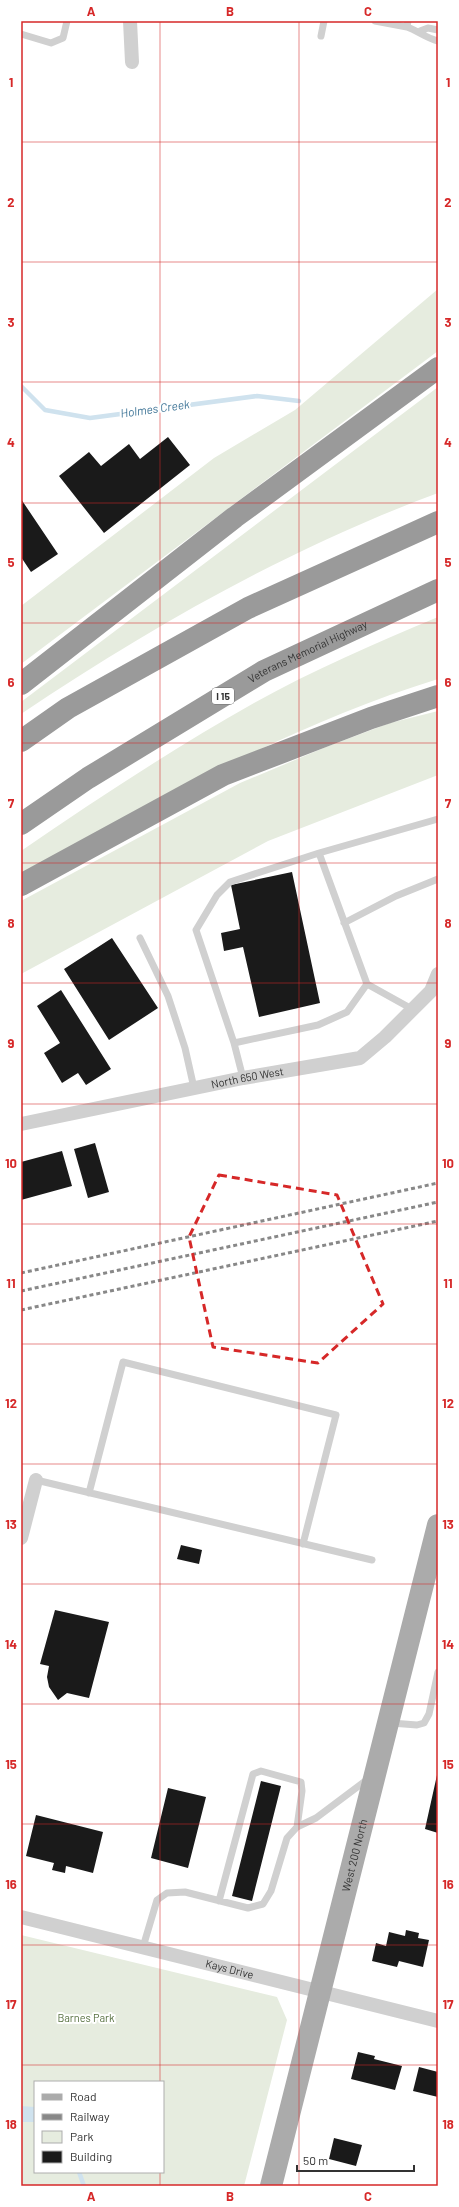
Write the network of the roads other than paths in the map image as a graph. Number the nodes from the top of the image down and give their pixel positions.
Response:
1 (67, 21) edge
2 (130, 21) edge
3 (324, 21) edge
4 (375, 21) edge
5 (407, 24) edge
6 (438, 30) edge
7 (420, 31) junction
8 (21, 34) edge
9 (321, 36) dead end
10 (438, 41) edge
11 (132, 62) dead end
12 (438, 368) edge
13 (438, 522) edge
14 (438, 590) edge
15 (21, 684) edge
16 (438, 696) edge
17 (21, 741) edge
18 (438, 819) edge
19 (21, 824) edge
20 (319, 853) junction
21 (438, 880) edge
22 (21, 885) edge
23 (344, 923) junction
24 (140, 938) dead end
25 (438, 974) edge
26 (366, 984) junction
27 (412, 1009) junction
28 (234, 1043) junction
29 (242, 1078) junction
30 (194, 1088) junction
31 (21, 1124) edge
32 (36, 1480) joint
33 (89, 1493) junction
34 (438, 1525) edge
35 (21, 1538) edge
36 (303, 1544) junction
37 (372, 1560) dead end
38 (438, 1672) edge
39 (387, 1722) junction
40 (373, 1775) junction
41 (297, 1827) junction
42 (219, 1901) junction
43 (21, 1917) edge
44 (143, 1947) junction
45 (320, 1992) junction
46 (438, 2021) edge
47 (271, 2186) edge

1 - 8 lane
2 - 11 street
3 - 9 lane
4 - 5 lane
5 - 7 lane
6 - 7 lane
7 - 10 lane
12 - 15 highway
13 - 17 highway
14 - 19 highway, Veterans Memorial Highway / I 15
16 - 22 highway
18 - 20 lane
20 - 23 lane
20 - 28 lane
21 - 23 lane
23 - 26 lane
24 - 30 lane
25 - 27 street, North 650 West
26 - 27 lane
26 - 28 lane
27 - 29 street, North 650 West
28 - 29 lane
29 - 30 street, North 650 West
30 - 31 street, North 650 West
32 - 33 lane
32 - 35 street
33 - 36 lane
33 - 36 lane
34 - 39 main road, West 200 North
36 - 37 lane
38 - 39 lane
39 - 40 main road, West 200 North
40 - 41 lane
40 - 45 main road, West 200 North
41 - 42 lane
41 - 42 lane
42 - 44 lane
43 - 44 street, Kays Drive
44 - 45 street, Kays Drive
45 - 46 street, Kays Drive
45 - 47 main road, West 200 North

